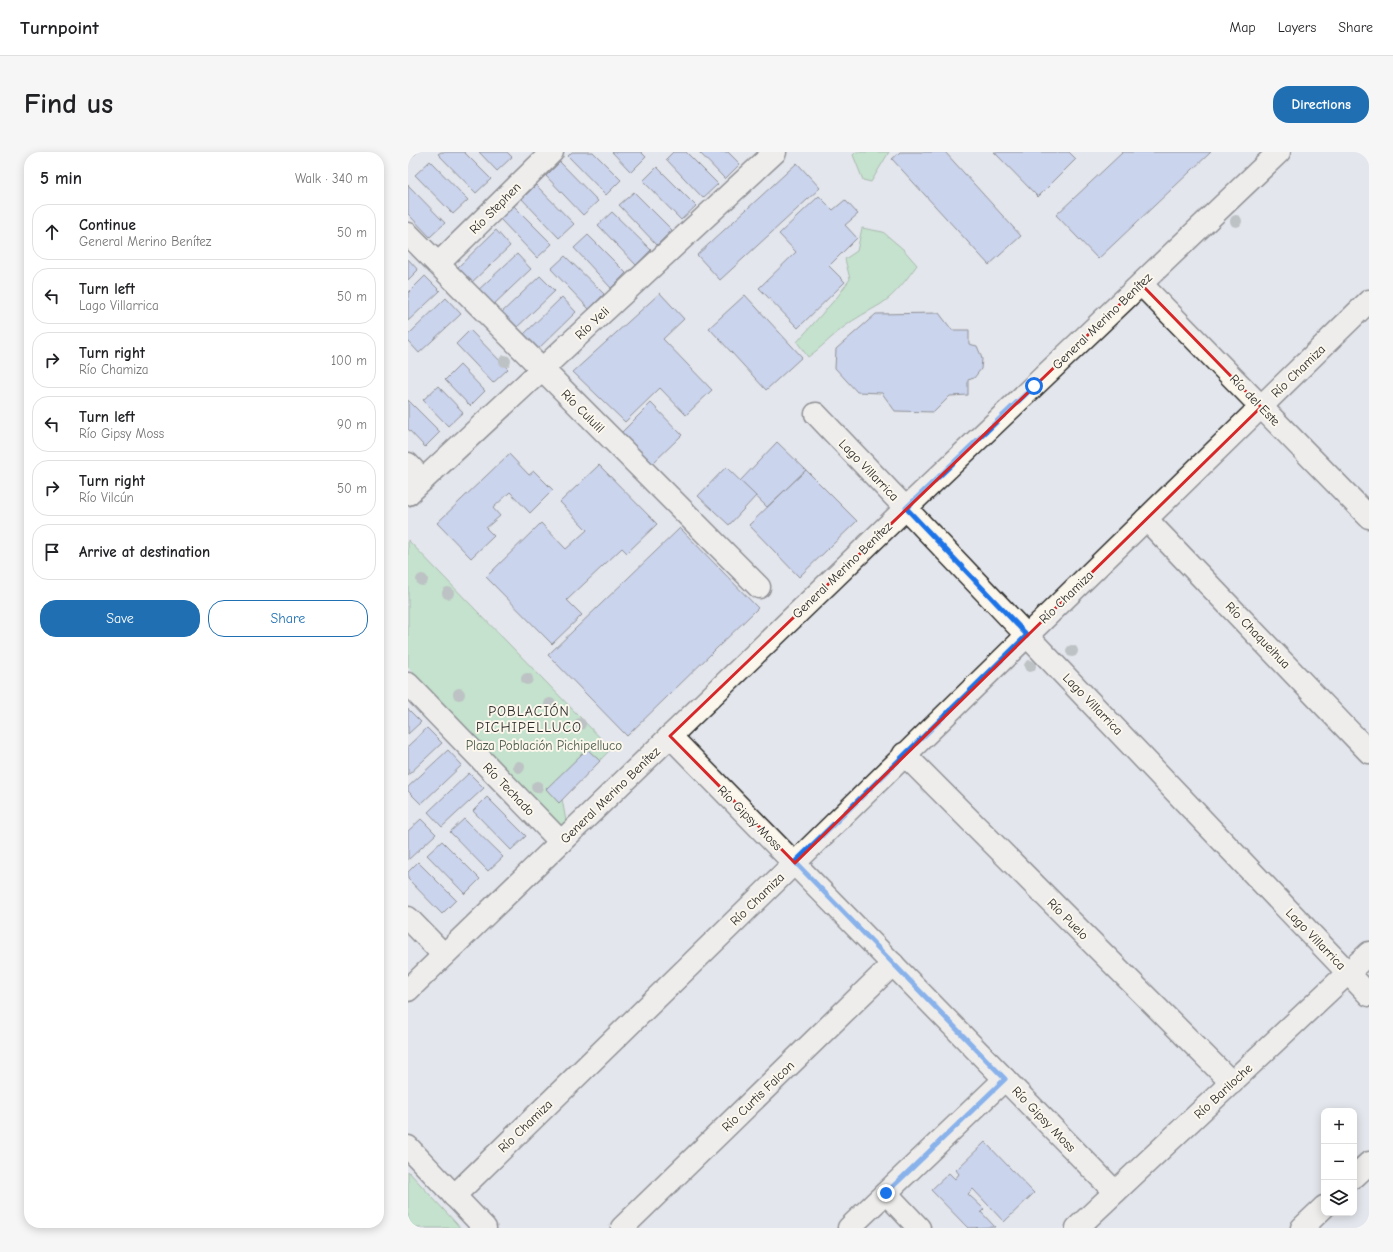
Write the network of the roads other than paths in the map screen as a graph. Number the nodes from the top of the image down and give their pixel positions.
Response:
1 (775, 152) edge
2 (1279, 152) edge
3 (544, 155) edge
4 (408, 234) edge
5 (438, 264) junction
6 (1141, 284) junction
7 (1369, 301) edge
8 (542, 369) junction
9 (1261, 407) junction
10 (816, 414) dead end
11 (408, 464) edge
12 (416, 487) edge
13 (906, 508) junction
14 (1369, 516) edge
15 (1146, 519) junction
16 (759, 588) dead end
17 (1027, 635) junction
18 (408, 684) edge
19 (670, 736) junction
20 (1369, 752) edge
21 (904, 754) junction
22 (561, 842) junction
23 (795, 862) junction
24 (408, 918) edge
25 (1369, 953) edge
26 (444, 955) junction
27 (893, 964) junction
28 (1348, 973) junction
29 (408, 990) edge
30 (1369, 995) edge
31 (1005, 1079) junction
32 (1232, 1083) junction
33 (408, 1147) edge
34 (1369, 1163) edge
35 (1357, 1174) edge
36 (1115, 1192) junction
37 (886, 1193) junction
38 (454, 1196) junction
39 (1321, 1210) edge
40 (485, 1228) edge
41 (622, 1228) edge
42 (850, 1228) edge
43 (919, 1228) edge
44 (1077, 1228) edge
45 (1302, 1228) edge

1 - 8 street, Río Yeli
2 - 6 street, General Merino Benítez
3 - 5 street, Río Stephen
4 - 5 street, Río Cululil
5 - 8 street, Río Cululil
6 - 9 street, Río del Este
6 - 13 street, General Merino Benítez
7 - 9 street, Río Chamiza
8 - 12 street, Río Yeli
8 - 16 street, Río Cululil
9 - 14 street, Río del Este
9 - 15 street, Río Chamiza
10 - 13 street, Lago Villarrica
11 - 12 street
13 - 17 street, Lago Villarrica
13 - 19 street, General Merino Benítez
15 - 17 street, Río Chamiza
15 - 20 street, Río Chaqueihua
17 - 21 street, Río Chamiza
17 - 28 street, Lago Villarrica
18 - 22 street, Río Techado
19 - 22 street, General Merino Benítez
19 - 23 street, Río Gipsy Moss
21 - 23 street, Río Chamiza
21 - 32 street, Río Puelo
22 - 26 street, General Merino Benítez
23 - 27 street, Río Gipsy Moss
23 - 38 street, Río Chamiza
24 - 26 street
25 - 28 street, Río Bariloche
26 - 29 street, General Merino Benítez
27 - 31 street, Río Gipsy Moss
27 - 41 street, Río Curtis Falcon
28 - 30 street, Lago Villarrica
28 - 32 street, Río Bariloche
31 - 36 street, Río Gipsy Moss
31 - 37 street
32 - 36 street, Río Bariloche
33 - 38 street
34 - 35 street
36 - 44 street, Río Bariloche
37 - 42 street
37 - 43 street
38 - 40 street
39 - 45 street

